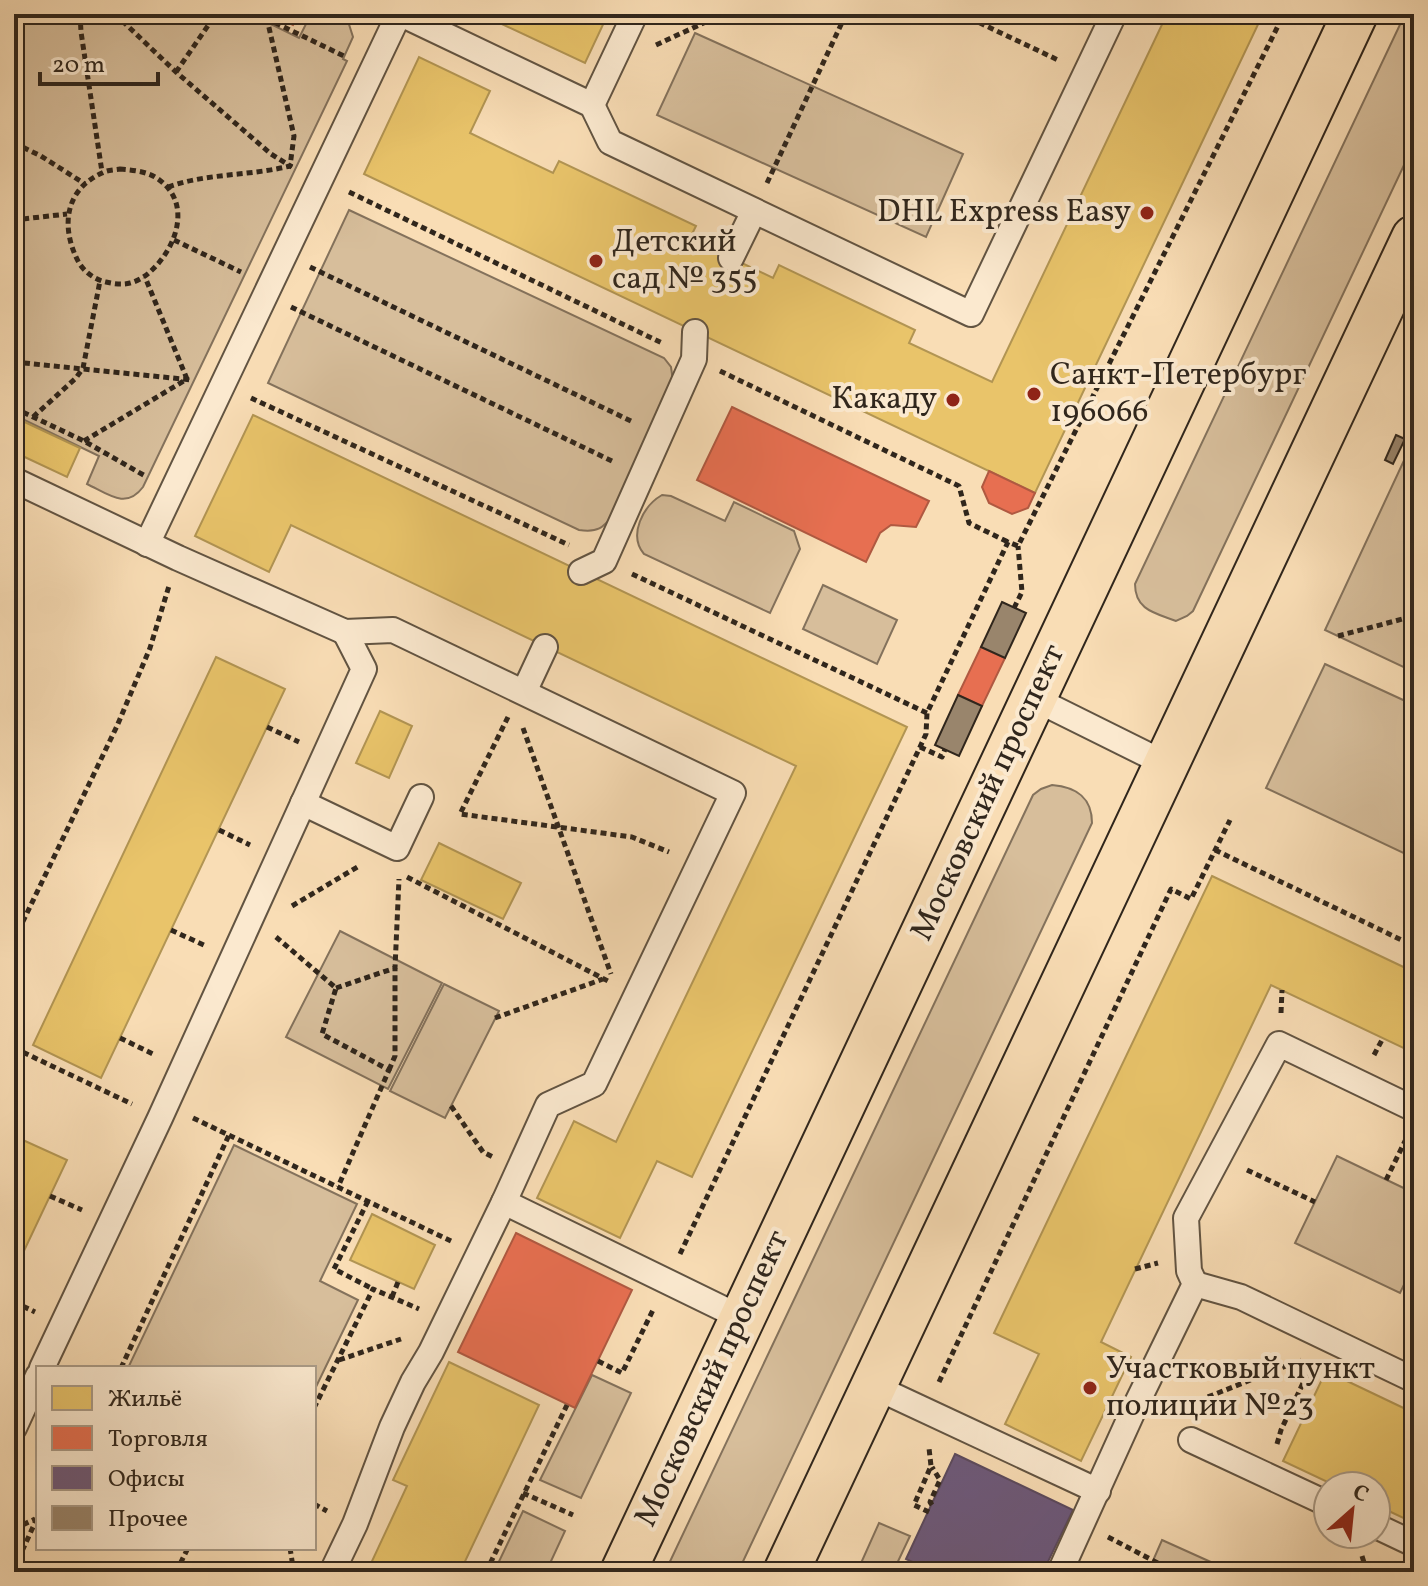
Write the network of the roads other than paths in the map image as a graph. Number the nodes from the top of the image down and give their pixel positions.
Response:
1 (400, 14) edge
2 (635, 14) edge
3 (1114, 14) edge
4 (1355, 14) edge
5 (452, 24) edge
6 (592, 105) junction
7 (754, 211) junction
8 (1414, 238) edge
9 (731, 258) dead end
10 (695, 332) dead end
11 (14, 480) edge
12 (147, 544) junction
13 (581, 572) dead end
14 (345, 632) junction
15 (545, 647) dead end
16 (520, 696) junction
17 (1033, 698) junction
18 (1166, 764) junction
19 (421, 797) dead end
20 (303, 803) junction
21 (1414, 1109) edge
22 (504, 1202) junction
23 (1195, 1284) junction
24 (742, 1318) junction
25 (43, 1366) edge
26 (36, 1380) edge
27 (1414, 1380) edge
28 (873, 1386) junction
29 (14, 1428) edge
30 (1191, 1440) dead end
31 (1098, 1491) junction
32 (1312, 1496) edge
33 (1392, 1534) edge
34 (1414, 1544) edge
35 (332, 1572) edge
36 (623, 1572) edge
37 (786, 1572) edge
38 (1060, 1572) edge

1 - 5 lane
1 - 12 lane
2 - 6 lane
3 - 7 lane
4 - 17 main road, Московский проспект
5 - 6 lane
6 - 7 lane
7 - 9 lane
8 - 18 main road
10 - 13 lane
11 - 12 lane
12 - 14 lane
14 - 16 lane
14 - 20 lane
15 - 16 lane
16 - 22 lane
17 - 18 lane
17 - 24 main road, Московский проспект
18 - 28 main road
19 - 20 lane
20 - 25 lane
21 - 23 lane
22 - 24 lane
22 - 35 lane
23 - 27 lane
23 - 31 lane
24 - 36 main road, Московский проспект
26 - 29 lane
28 - 31 lane
28 - 37 main road
30 - 32 lane
31 - 38 lane
33 - 34 lane

